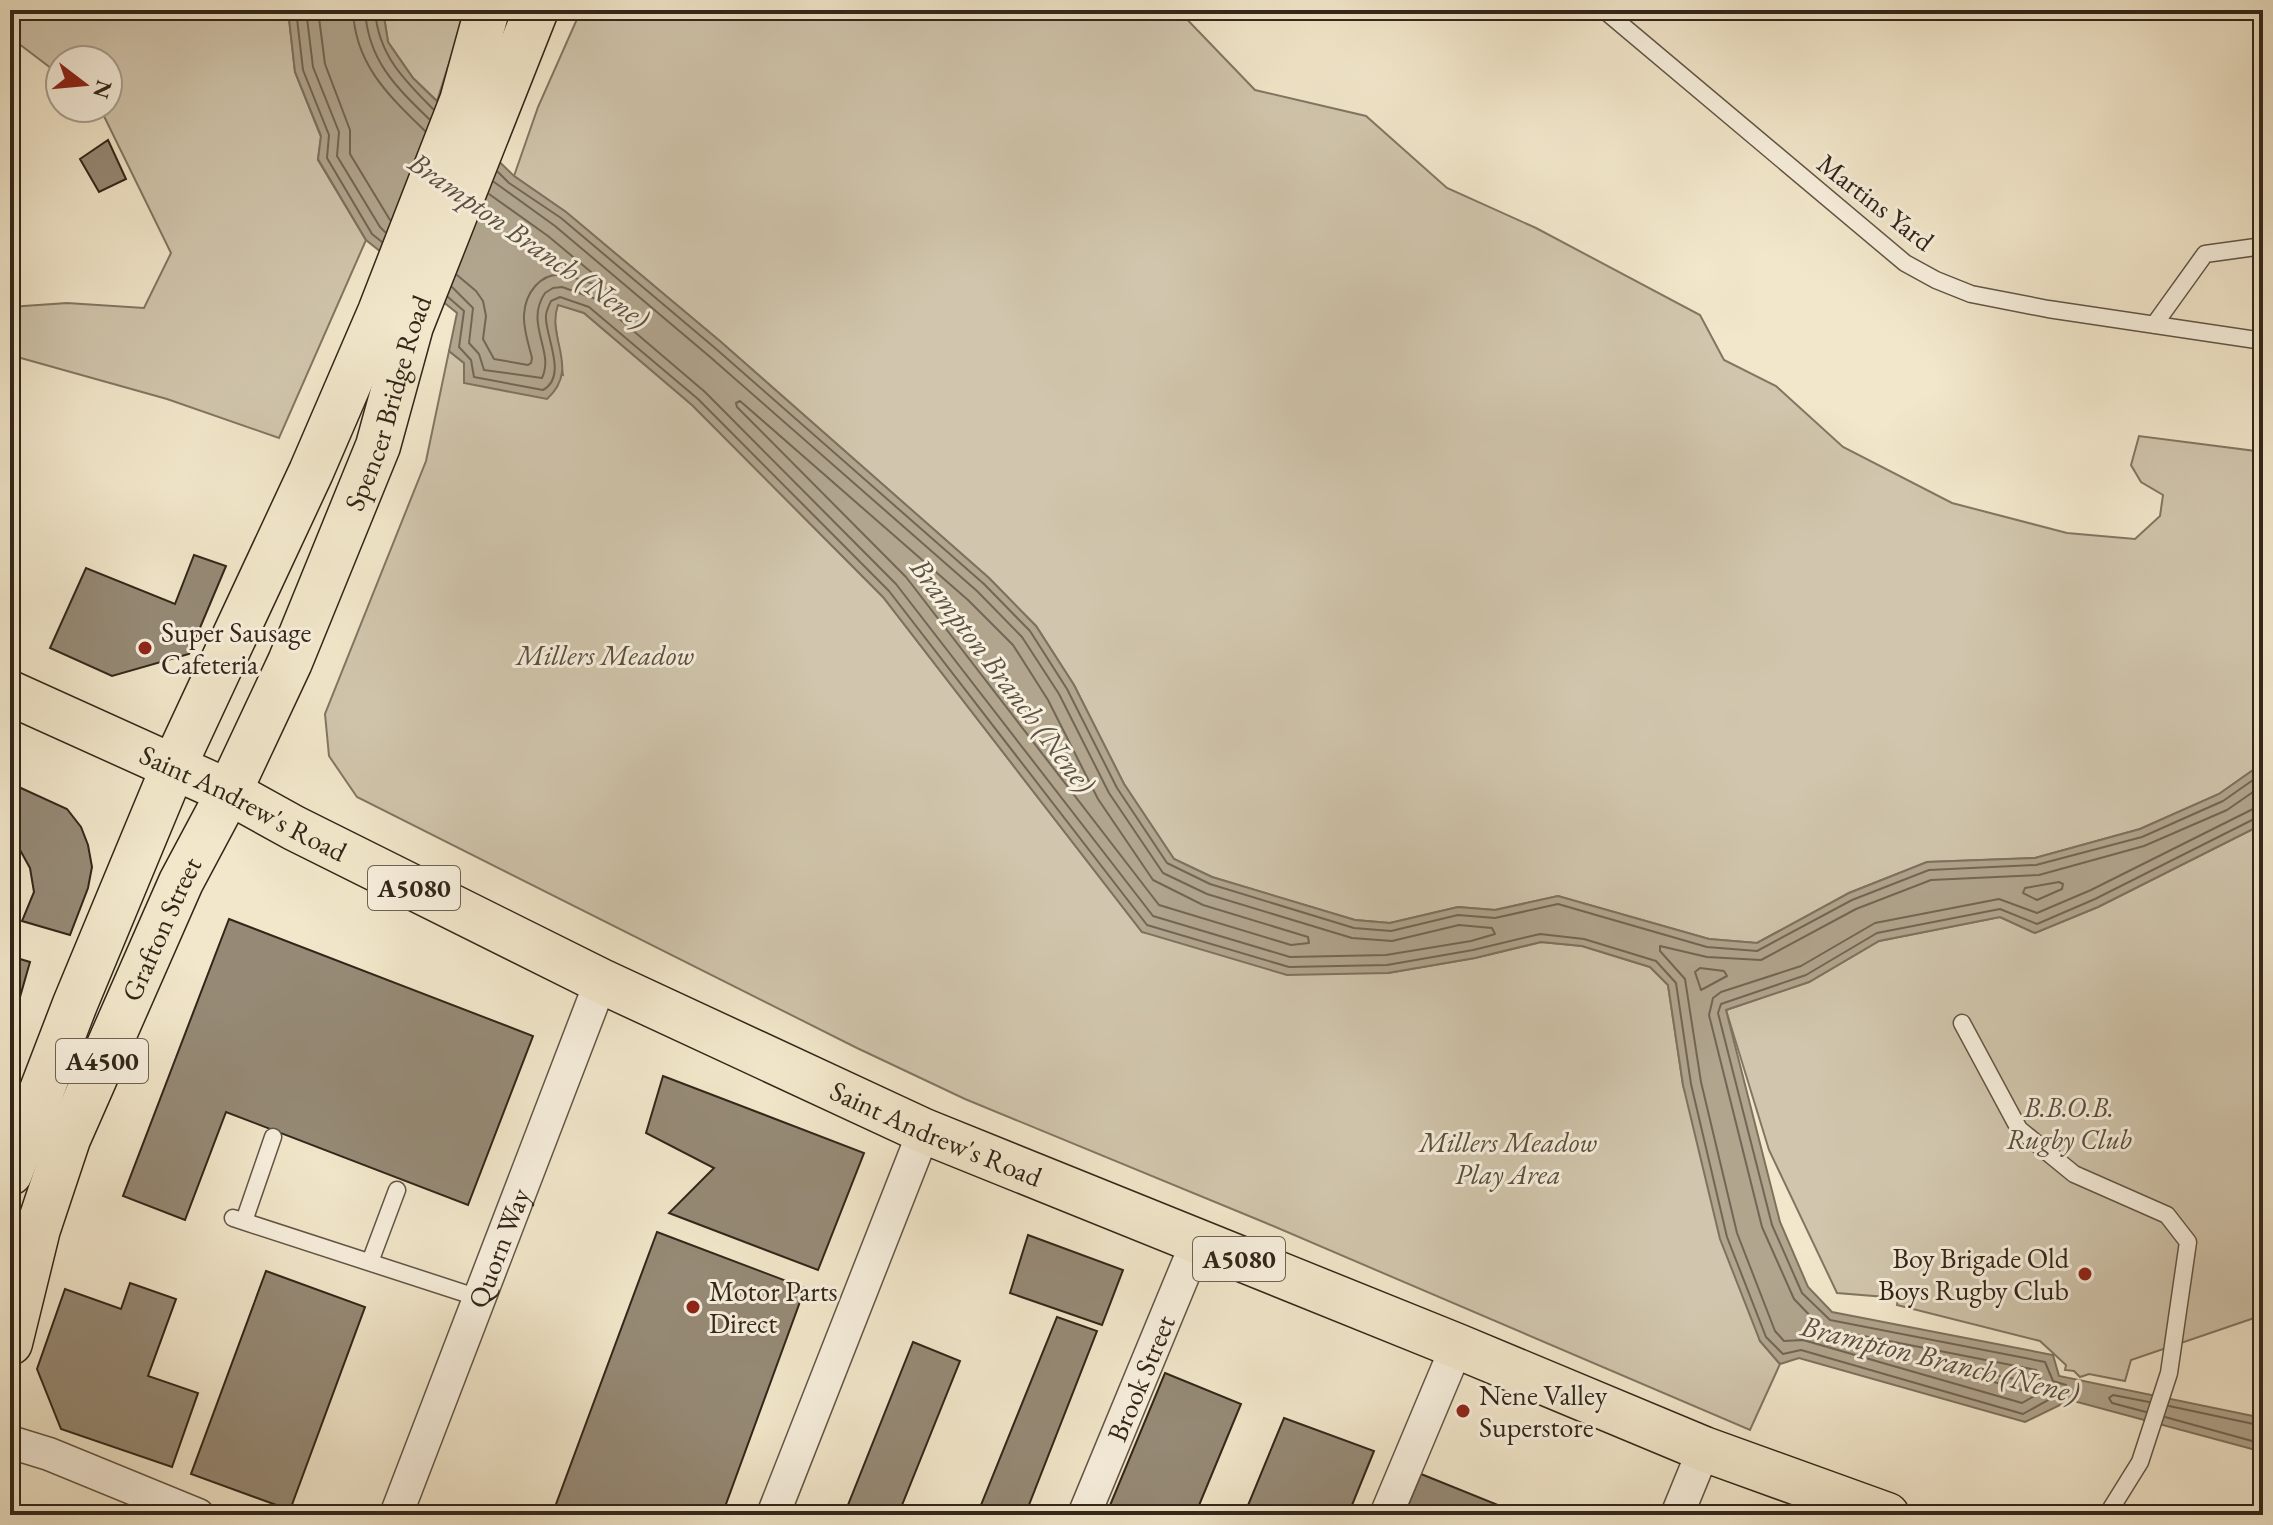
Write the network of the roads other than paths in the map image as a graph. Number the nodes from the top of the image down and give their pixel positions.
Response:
1 (487, 10) edge
2 (536, 10) edge
3 (1604, 10) edge
4 (479, 104) junction
5 (2263, 246) edge
6 (396, 319) junction
7 (2154, 325) junction
8 (2263, 341) edge
9 (10, 693) edge
10 (173, 768) junction
11 (229, 792) junction
12 (601, 981) junction
13 (1962, 1023) dead end
14 (924, 1131) junction
15 (273, 1137) dead end
16 (10, 1173) edge
17 (397, 1190) dead end
18 (1197, 1242) junction
19 (370, 1262) junction
20 (479, 1298) junction
21 (10, 1343) edge
22 (1457, 1346) junction
23 (10, 1442) edge
24 (1704, 1449) junction
25 (198, 1515) edge
26 (396, 1515) edge
27 (773, 1515) edge
28 (1084, 1515) edge
29 (1386, 1515) edge
30 (1677, 1515) edge
31 (1887, 1515) edge
32 (2107, 1515) edge

1 - 4 main road, Spencer Bridge Road / A4500
2 - 4 main road, Spencer Bridge Road / A4500
3 - 7 lane, Martins Yard
4 - 6 main road, Spencer Bridge Road / A4500
5 - 7 lane
6 - 10 main road, Spencer Bridge Road / A4500
6 - 11 main road, Spencer Bridge Road / A4500
7 - 8 lane, Martins Yard
9 - 10 main road, Saint Andrew's Road / A5080
10 - 11 main road, Saint Andrew's Road / A5080
10 - 16 main road, Grafton Street / A4500
11 - 12 main road, Saint Andrew's Road / A5080
11 - 21 main road, Grafton Street / A4500
12 - 14 main road, Saint Andrew's Road / A5080
12 - 20 street, Quorn Way
13 - 32 lane
14 - 18 main road, Saint Andrew's Road / A5080
14 - 27 street
15 - 19 lane
17 - 19 lane
18 - 22 main road, Saint Andrew's Road / A5080
18 - 28 street, Brook Street
19 - 20 lane
20 - 26 street, Quorn Way
22 - 24 main road, Saint Andrew's Road / A5080
22 - 29 street
23 - 25 street
24 - 30 street
24 - 31 main road, Saint Andrew's Road / A5080

